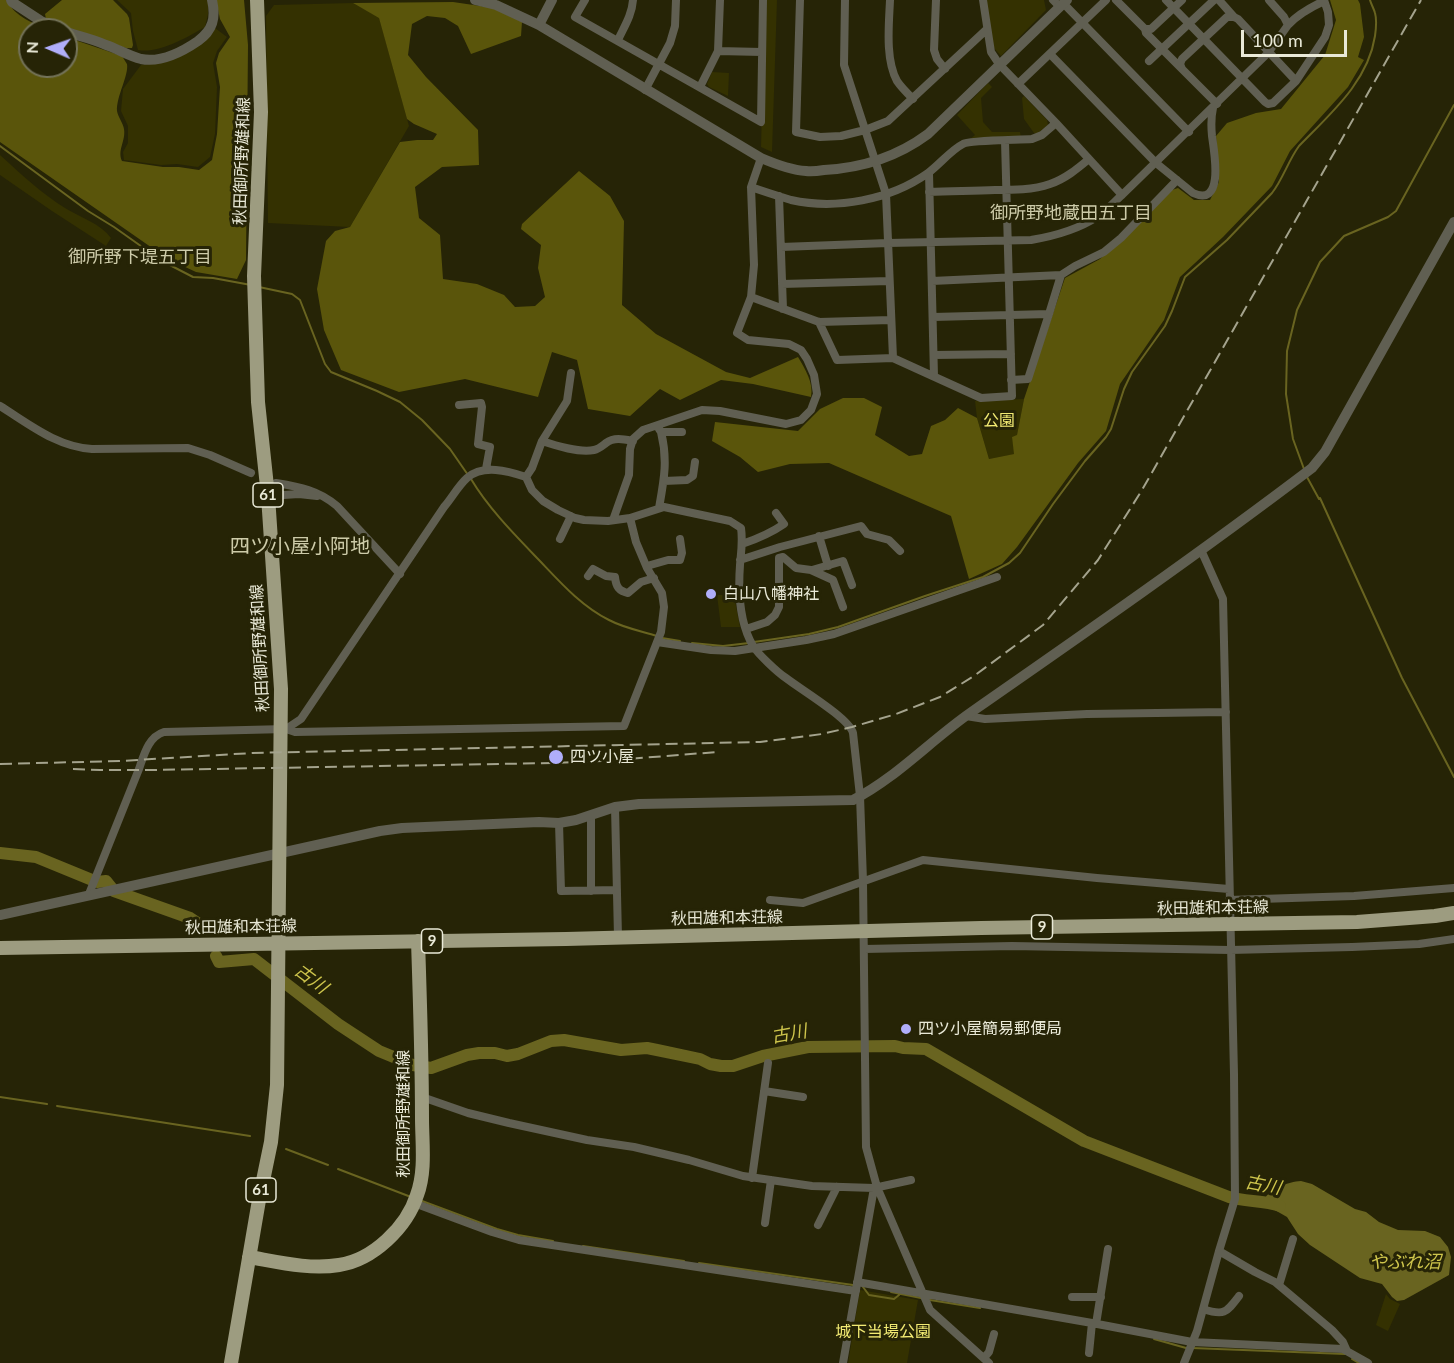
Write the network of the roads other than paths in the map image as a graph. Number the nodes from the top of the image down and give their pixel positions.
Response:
1 (11, 0) edge
2 (212, 0) edge
3 (257, 0) edge
4 (475, 0) edge
5 (552, 0) edge
6 (585, 0) edge
7 (633, 0) edge
8 (676, 0) edge
9 (720, 0) edge
10 (763, 0) edge
11 (800, 0) edge
12 (845, 0) edge
13 (890, 0) edge
14 (936, 0) edge
15 (983, 0) edge
16 (1106, 0) edge
17 (1116, 0) edge
18 (1166, 0) edge
19 (1182, 0) edge
20 (1214, 0) edge
21 (1219, 0) edge
22 (1269, 0) edge
23 (1324, 0) edge
24 (1061, 3) edge
25 (1174, 8) junction
26 (1234, 16) junction
27 (36, 18) edge
28 (1082, 24) junction
29 (1189, 24) junction
30 (539, 25) junction
31 (1288, 25) junction
32 (1145, 29) junction
33 (987, 30) junction
34 (78, 36) edge
35 (1204, 39) junction
36 (618, 40) junction
37 (1162, 49) junction
38 (718, 51) junction
39 (762, 52) junction
40 (1268, 53) junction
41 (1050, 54) junction
42 (1149, 62) dead end
43 (658, 63) junction
44 (999, 64) junction
45 (945, 69) junction
46 (1182, 69) junction
47 (1243, 79) junction
48 (1296, 81) junction
49 (1018, 84) junction
50 (700, 87) junction
51 (645, 90) junction
52 (913, 99) junction
53 (1215, 106) junction
54 (1056, 123) junction
55 (865, 130) junction
56 (1189, 132) junction
57 (1005, 141) junction
58 (761, 158) junction
59 (1089, 159) junction
60 (876, 162) junction
61 (1156, 163) junction
62 (929, 173) junction
63 (1177, 180) junction
64 (751, 188) junction
65 (1006, 190) junction
66 (929, 192) junction
67 (886, 194) junction
68 (1122, 195) junction
69 (779, 196) junction
70 (1454, 222) edge
71 (1007, 241) junction
72 (931, 242) junction
73 (888, 243) junction
74 (781, 247) junction
75 (1061, 276) junction
76 (1008, 277) junction
77 (889, 281) junction
78 (932, 281) junction
79 (782, 284) junction
80 (752, 297) junction
81 (783, 309) junction
82 (1049, 314) junction
83 (1010, 316) junction
84 (933, 317) junction
85 (891, 320) junction
86 (819, 322) junction
87 (1011, 354) junction
88 (934, 356) junction
89 (893, 358) junction
90 (572, 373) dead end
91 (934, 376) junction
92 (1011, 380) junction
93 (0, 405) edge
94 (459, 405) dead end
95 (659, 429) junction
96 (682, 432) dead end
97 (542, 441) junction
98 (633, 441) junction
99 (695, 462) dead end
100 (486, 469) junction
101 (251, 472) dead end
102 (526, 477) junction
103 (664, 481) junction
104 (276, 483) dead end
105 (268, 496) junction
106 (326, 497) junction
107 (659, 508) junction
108 (776, 513) dead end
109 (571, 516) junction
110 (630, 518) junction
111 (613, 520) junction
112 (819, 536) junction
113 (560, 539) dead end
114 (680, 539) dead end
115 (742, 544) junction
116 (774, 549) junction
117 (1201, 550) junction
118 (900, 551) dead end
119 (779, 558) junction
120 (740, 560) junction
121 (646, 566) junction
122 (828, 566) junction
123 (811, 570) junction
124 (400, 574) junction
125 (588, 576) dead end
126 (997, 577) dead end
127 (654, 578) junction
128 (852, 585) dead end
129 (843, 607) dead end
130 (659, 638) junction
131 (751, 640) junction
132 (1226, 712) junction
133 (966, 716) junction
134 (286, 729) junction
135 (860, 796) junction
136 (615, 807) junction
137 (591, 815) junction
138 (559, 823) junction
139 (863, 881) junction
140 (92, 886) junction
141 (1454, 888) edge
142 (1229, 889) junction
143 (617, 890) junction
144 (591, 891) junction
145 (770, 900) dead end
146 (1229, 900) junction
147 (1454, 913) edge
148 (0, 915) edge
149 (863, 931) junction
150 (618, 937) junction
151 (1454, 939) edge
152 (418, 941) junction
153 (0, 948) edge
154 (864, 949) junction
155 (1230, 950) junction
156 (768, 1063) dead end
157 (764, 1091) junction
158 (422, 1097) junction
159 (803, 1097) dead end
160 (752, 1178) junction
161 (771, 1180) junction
162 (911, 1180) dead end
163 (837, 1187) junction
164 (876, 1188) junction
165 (415, 1201) junction
166 (765, 1223) dead end
167 (818, 1225) dead end
168 (1293, 1239) dead end
169 (1108, 1249) dead end
170 (1219, 1251) junction
171 (249, 1257) junction
172 (1279, 1285) junction
173 (856, 1286) junction
174 (1239, 1296) dead end
175 (925, 1297) junction
176 (1072, 1297) dead end
177 (1101, 1297) junction
178 (1203, 1309) junction
179 (1093, 1326) junction
180 (994, 1334) dead end
181 (1191, 1346) junction
182 (1347, 1351) junction
183 (1089, 1353) dead end
184 (986, 1360) edge
185 (231, 1363) edge
186 (843, 1363) edge
187 (1184, 1363) edge
188 (1368, 1363) edge

1 - 27 street
2 - 34 street
3 - 105 main road, 秋田御所野雄和線 / 61
4 - 30 street
5 - 30 street
6 - 36 street
7 - 36 street
8 - 43 street
9 - 38 street
10 - 39 street
11 - 55 street
12 - 55 street
13 - 52 street
14 - 45 street
15 - 33 street
16 - 28 street
17 - 32 street
18 - 25 street
19 - 25 street
20 - 29 street
21 - 26 street
22 - 31 street
23 - 31 street
23 - 48 street
24 - 28 street
24 - 44 street
25 - 29 street
25 - 32 street
26 - 35 street
26 - 40 street
28 - 41 street
28 - 56 street
29 - 35 street
29 - 37 street
30 - 51 street
31 - 40 street
32 - 37 street
33 - 44 street
33 - 45 street
35 - 46 street
35 - 47 street
36 - 43 street
37 - 42 street
37 - 46 street
38 - 39 street
38 - 50 street
39 - 50 street
40 - 47 street
40 - 48 street
41 - 49 street
41 - 61 street
43 - 50 street
43 - 51 street
44 - 49 street
44 - 60 street
45 - 52 street
46 - 53 street
47 - 48 street
47 - 53 street
49 - 54 street
51 - 58 street
52 - 55 street
53 - 56 street
53 - 63 street
54 - 57 street
54 - 59 street
55 - 60 street
56 - 61 street
57 - 62 street
57 - 65 street
58 - 60 street
58 - 64 street
59 - 65 street
59 - 68 street
60 - 67 street
61 - 63 street
61 - 68 street
62 - 66 street
62 - 67 street
63 - 75 street
64 - 69 street
64 - 80 street
65 - 66 street
65 - 71 street
66 - 72 street
67 - 69 street
67 - 73 street
68 - 71 street
69 - 74 street
70 - 117 street
71 - 72 street
71 - 76 street
72 - 73 street
72 - 78 street
73 - 74 street
73 - 77 street
74 - 79 street
75 - 76 street
75 - 82 street
76 - 78 street
76 - 83 street
77 - 79 street
77 - 85 street
78 - 84 street
79 - 81 street
80 - 81 street
80 - 95 street
81 - 86 street
82 - 83 street
82 - 92 street
83 - 84 street
83 - 87 street
84 - 88 street
85 - 86 street
85 - 89 street
86 - 89 street
87 - 88 street
87 - 92 street
88 - 91 street
89 - 91 street
90 - 97 street
91 - 92 street
93 - 101 street
94 - 100 street
95 - 96 street
95 - 98 street
95 - 103 street
97 - 98 street
97 - 102 street
98 - 111 street
99 - 103 street
100 - 102 street
100 - 124 street
102 - 109 street
103 - 107 street
104 - 106 street
105 - 106 street
105 - 171 main road, 秋田御所野雄和線 / 61
106 - 124 street
107 - 110 street
107 - 115 street
108 - 115 street
109 - 111 street
109 - 113 street
110 - 111 street
110 - 121 street
112 - 116 street
112 - 118 street
112 - 122 street
114 - 121 street
115 - 120 street
116 - 119 street
116 - 120 street
117 - 132 street
117 - 133 street
119 - 123 street
119 - 131 street
120 - 131 street
121 - 127 street
122 - 123 street
122 - 128 street
123 - 129 street
124 - 134 street
125 - 127 street
126 - 131 street
127 - 130 street
130 - 131 street
130 - 134 street
131 - 135 street
132 - 133 street
132 - 142 street
133 - 135 street
134 - 140 street
135 - 136 street
135 - 139 street
136 - 137 street
136 - 143 street
137 - 138 street
137 - 144 street
138 - 140 street
138 - 144 street
139 - 142 street
139 - 145 street
139 - 149 street
140 - 148 street
141 - 146 street
142 - 146 street
143 - 144 street
143 - 150 street
146 - 155 street
147 - 149 main road, 秋田雄和本荘線 / 9
149 - 150 main road, 秋田雄和本荘線 / 9
149 - 154 street
150 - 152 main road, 秋田雄和本荘線 / 9
151 - 155 street
152 - 153 main road, 秋田雄和本荘線 / 9
152 - 158 main road, 秋田御所野雄和線
154 - 155 street
154 - 164 street
155 - 170 street
156 - 157 street
157 - 159 street
157 - 160 street
158 - 160 street
158 - 165 main road, 秋田御所野雄和線
160 - 161 street
161 - 163 street
161 - 166 street
162 - 164 street
163 - 164 street
163 - 167 street
164 - 173 street
164 - 175 street
165 - 171 main road, 秋田御所野雄和線
165 - 173 street
168 - 172 street
169 - 177 street
170 - 172 street
170 - 178 street
171 - 185 main road, 秋田御所野雄和線 / 61
172 - 182 street
173 - 175 street
173 - 186 street
174 - 178 street
175 - 179 street
175 - 184 street
176 - 177 street
177 - 179 street
178 - 181 street
179 - 181 street
179 - 183 street
180 - 184 street
181 - 182 street
181 - 187 street
182 - 188 street

